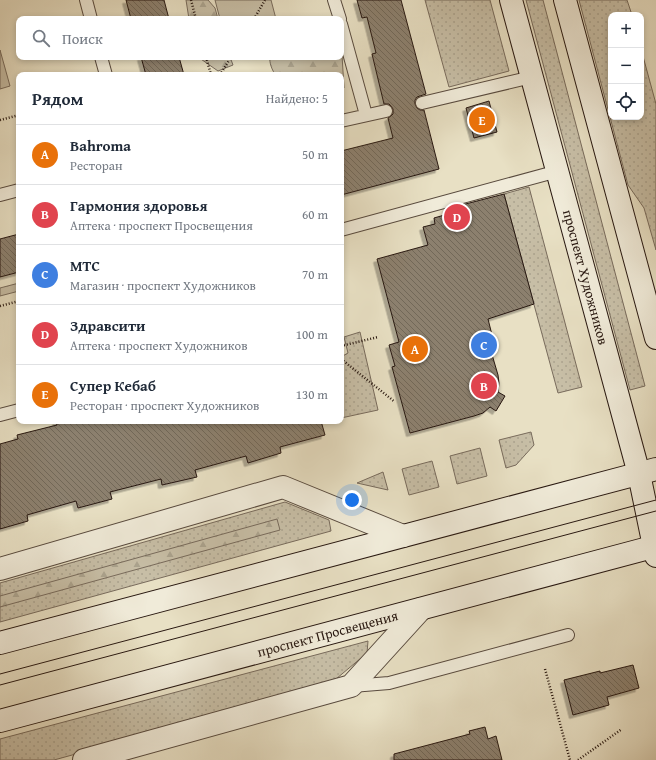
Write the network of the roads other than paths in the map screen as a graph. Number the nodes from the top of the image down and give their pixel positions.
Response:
1 (86, 0) edge
2 (334, 0) edge
3 (511, 0) edge
4 (565, 0) edge
5 (90, 16) edge
6 (339, 16) edge
7 (344, 35) edge
8 (102, 60) edge
9 (105, 72) edge
10 (532, 77) junction
11 (422, 103) dead end
12 (386, 111) dead end
13 (366, 115) junction
14 (344, 120) edge
15 (558, 171) junction
16 (16, 191) edge
17 (0, 195) edge
18 (344, 229) edge
19 (656, 338) edge
20 (16, 411) edge
21 (0, 416) edge
22 (648, 471) edge
23 (403, 536) junction
24 (655, 550) edge
25 (0, 569) edge
26 (421, 609) junction
27 (568, 635) dead end
28 (0, 643) edge
29 (351, 686) junction
30 (0, 722) edge
31 (84, 760) edge

1 - 5 lane
2 - 6 lane
3 - 10 street, проспект Художников
4 - 19 street
7 - 13 lane
8 - 9 lane
10 - 11 lane
10 - 15 street, проспект Художников
12 - 13 lane
13 - 14 lane
15 - 18 lane
15 - 22 street, проспект Художников
16 - 17 lane
20 - 21 lane
22 - 23 street
22 - 24 street, проспект Художников
23 - 25 street
23 - 28 street
24 - 26 street, проспект Просвещения
26 - 29 street
26 - 30 street, проспект Просвещения
27 - 29 lane
29 - 31 street

